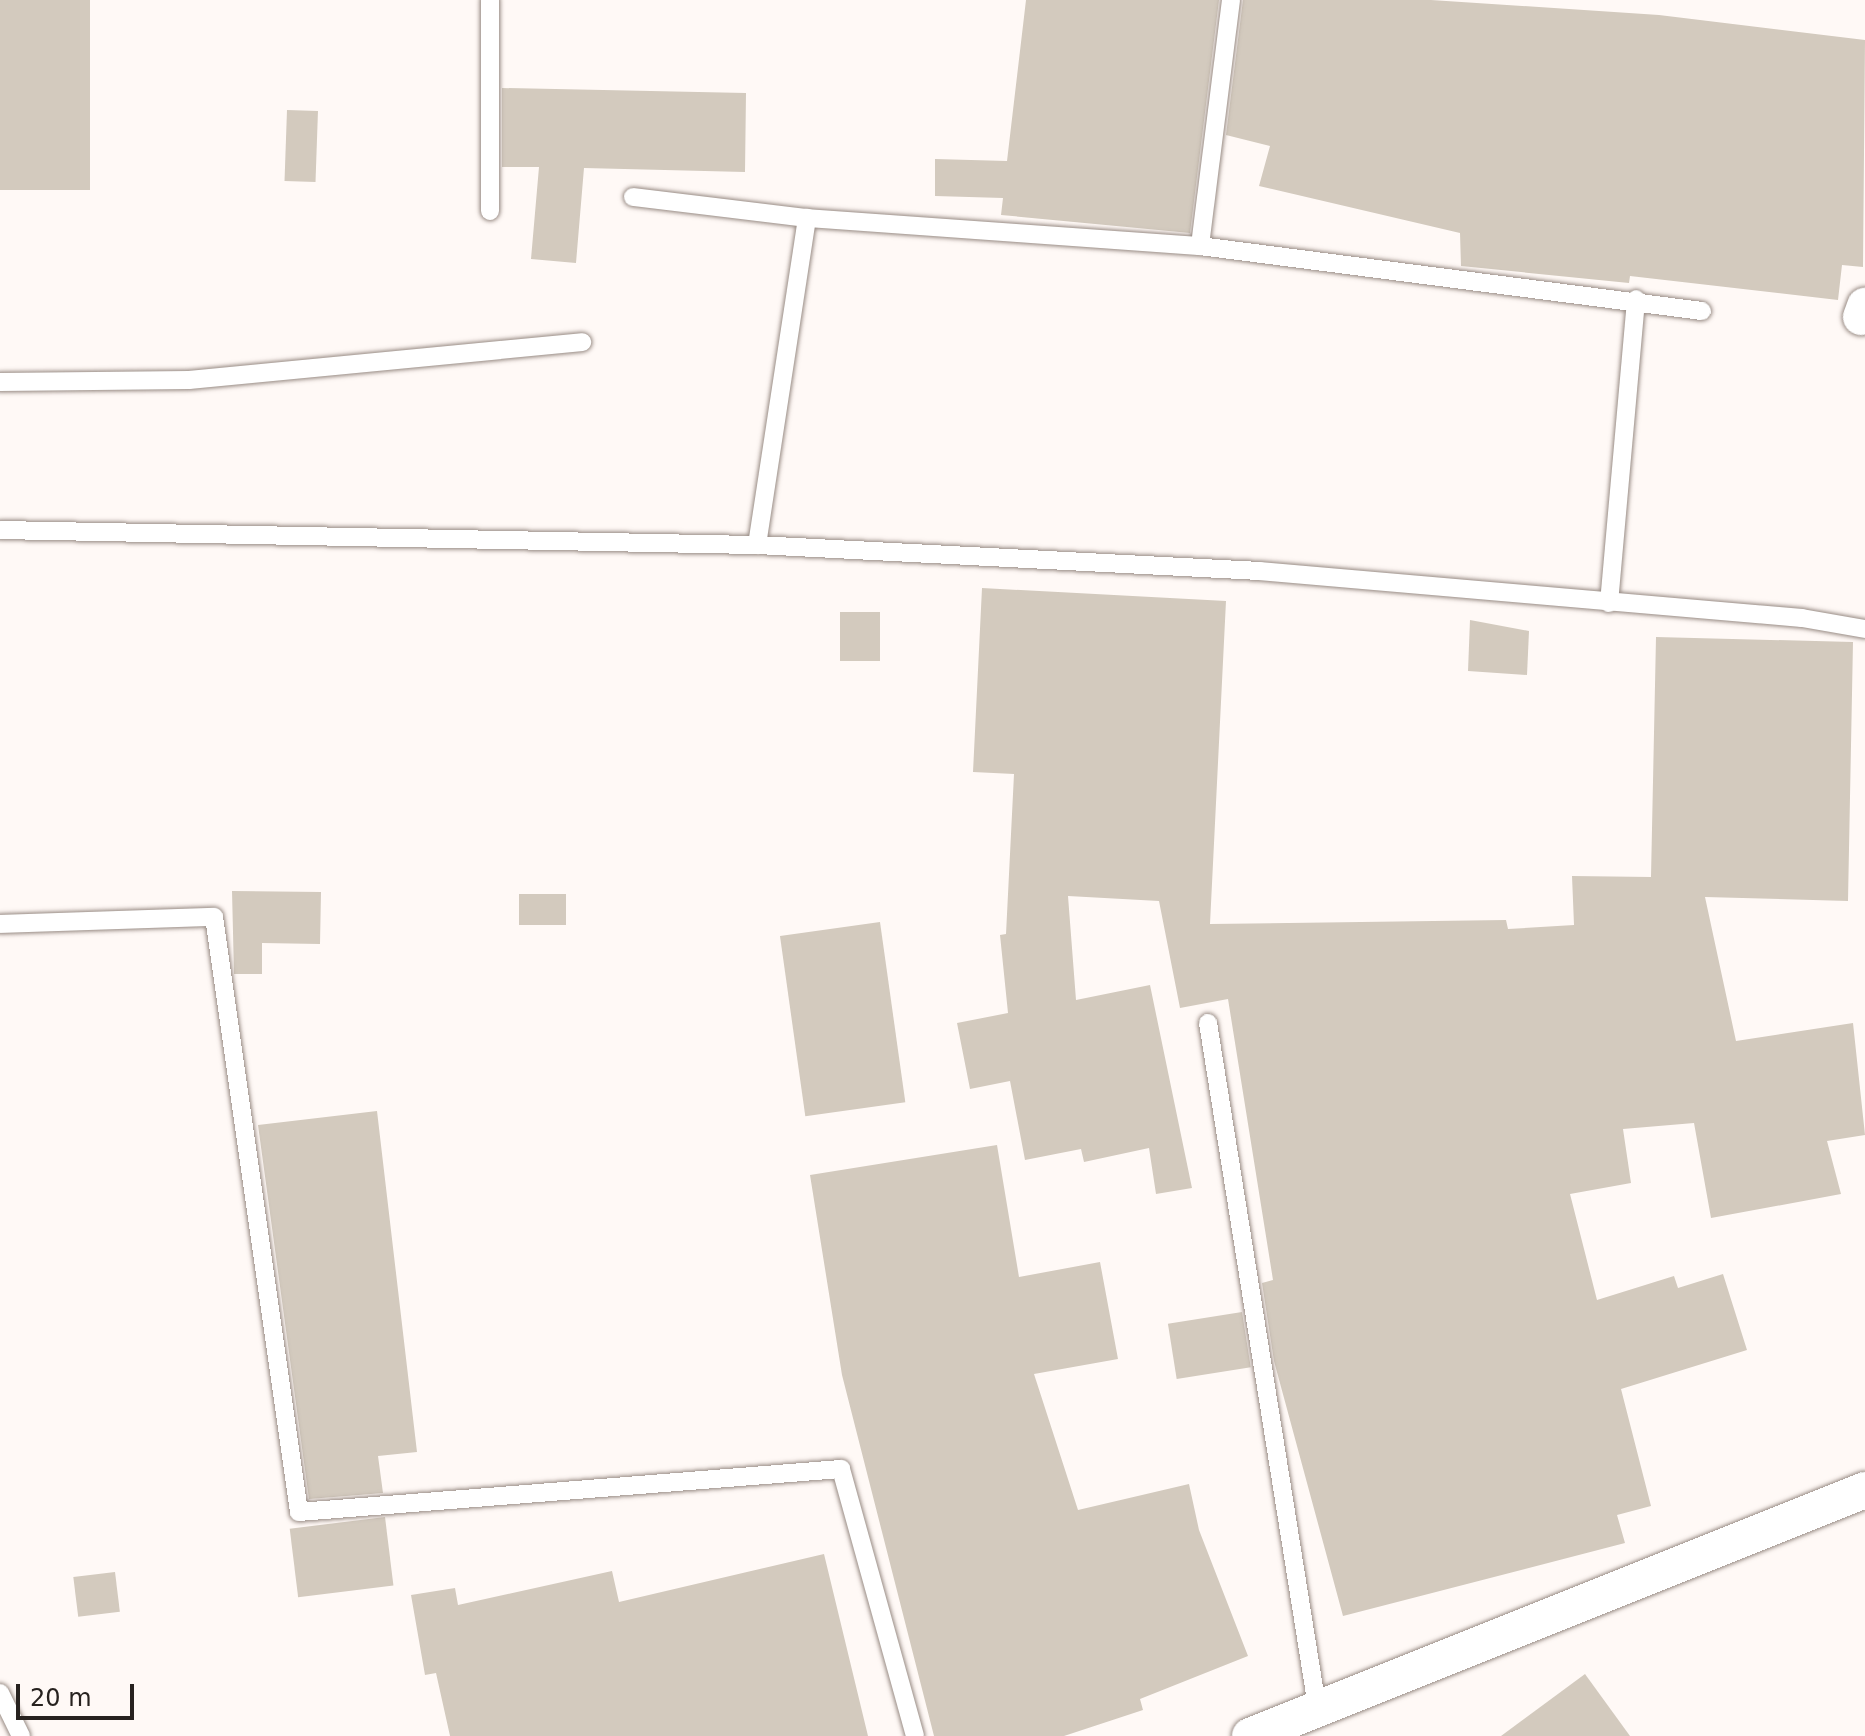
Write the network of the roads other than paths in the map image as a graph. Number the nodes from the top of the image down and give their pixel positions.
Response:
1 (490, 0) edge
2 (1231, 0) edge
3 (633, 197) dead end
4 (490, 211) dead end
5 (807, 218) junction
6 (1200, 246) junction
7 (1636, 299) junction
8 (1702, 311) dead end
9 (582, 342) dead end
10 (0, 382) edge
11 (0, 530) edge
12 (757, 545) junction
13 (1609, 603) junction
14 (1865, 629) edge
15 (0, 924) edge
16 (1208, 1023) dead end
17 (1865, 1490) edge
18 (0, 1693) edge
19 (1318, 1713) junction
20 (21, 1736) edge
21 (915, 1736) edge
22 (1250, 1736) edge

1 - 4 lane
2 - 6 lane
3 - 5 lane
5 - 6 lane
5 - 12 lane
6 - 7 lane
7 - 8 lane
7 - 13 lane
9 - 10 lane
11 - 12 lane
12 - 13 lane
13 - 14 lane
15 - 21 lane
16 - 19 lane
17 - 19 street
18 - 20 lane
19 - 22 street

